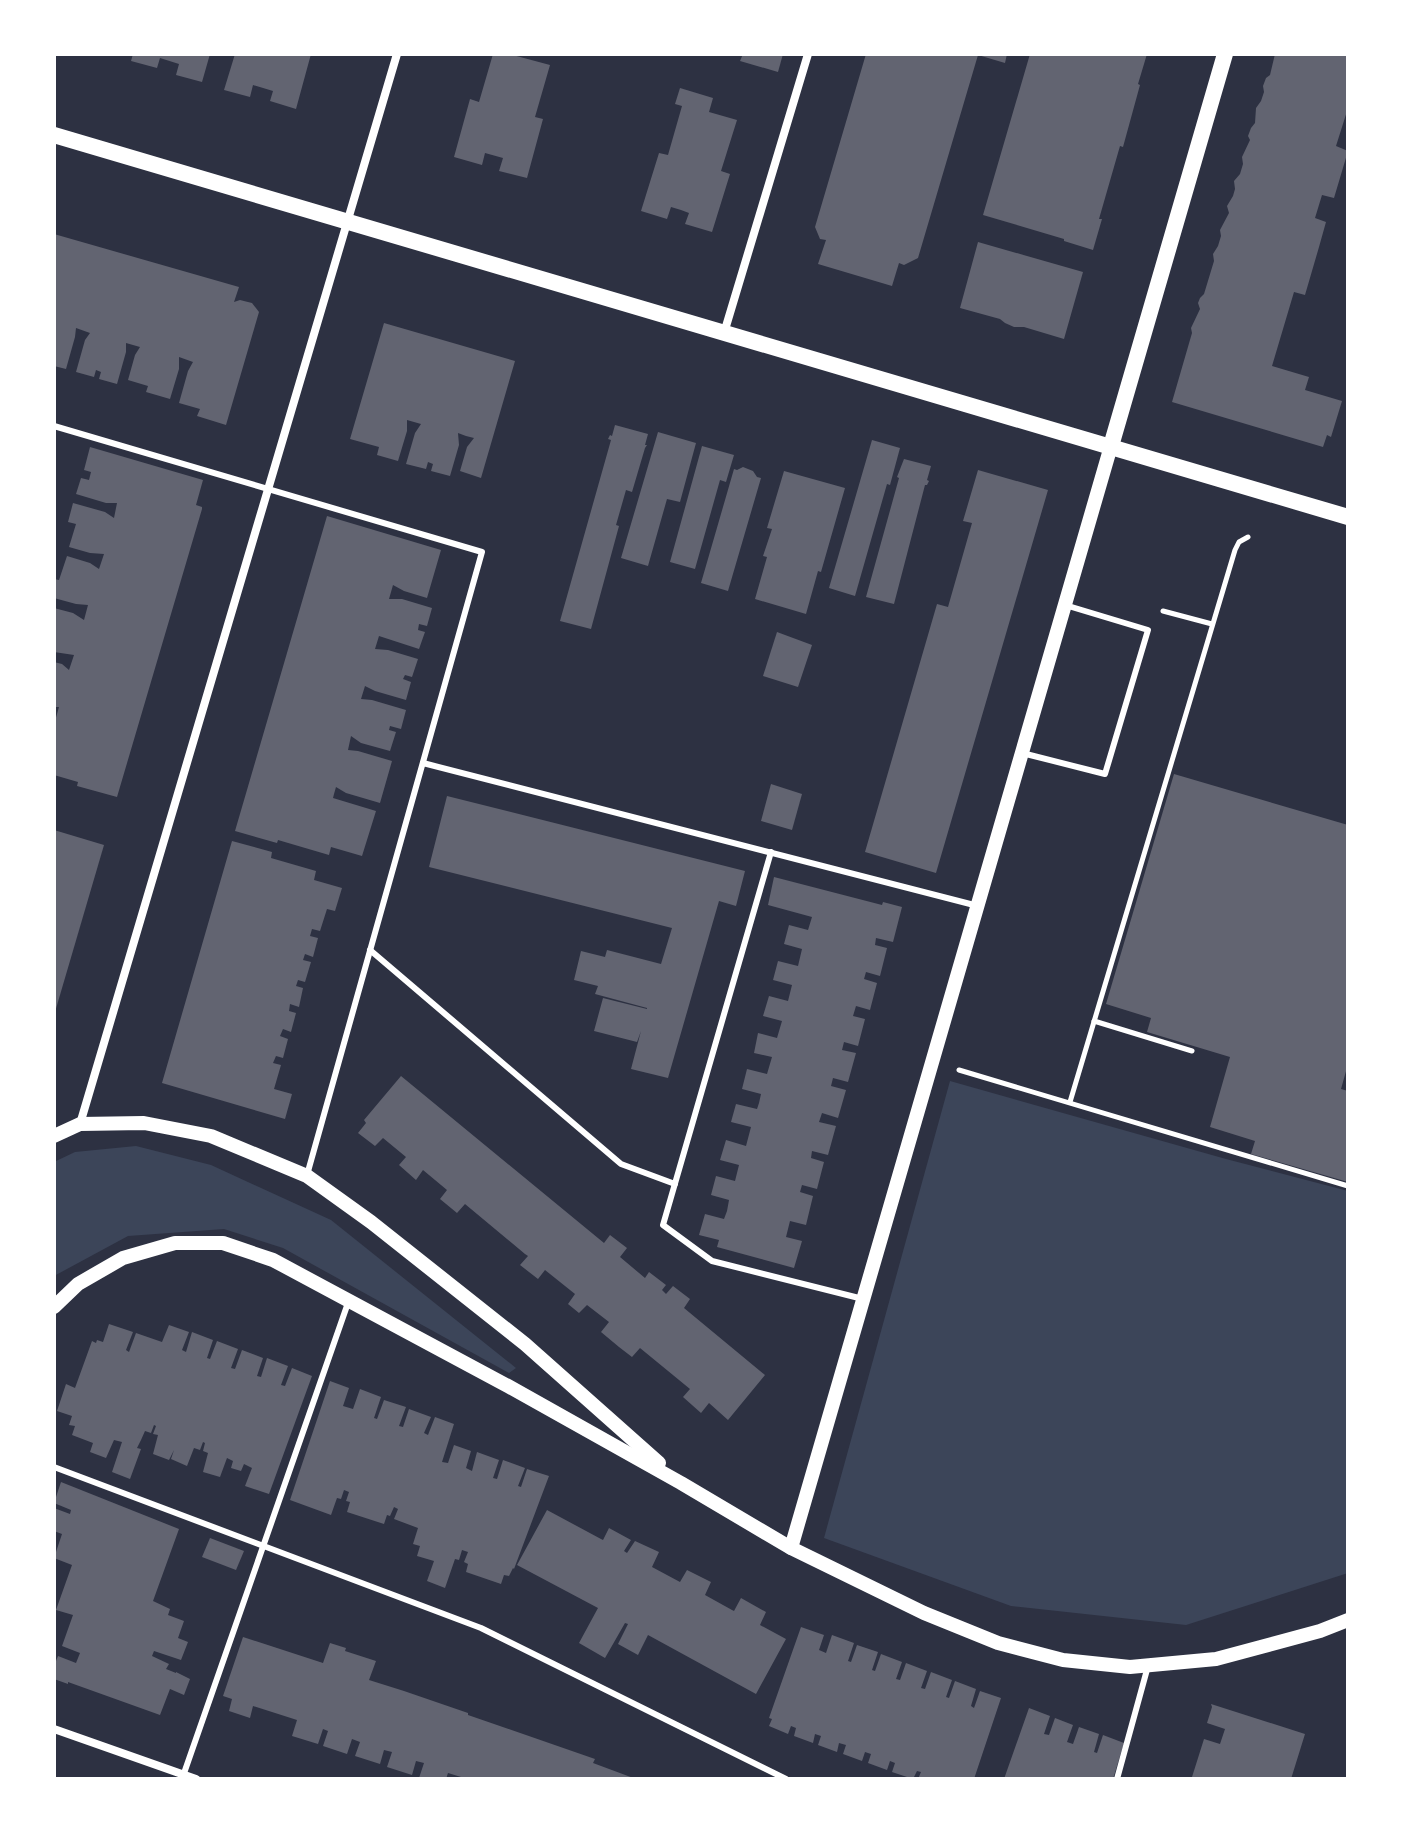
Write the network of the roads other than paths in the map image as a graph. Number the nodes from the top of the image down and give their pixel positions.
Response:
1 (397, 54) edge
2 (808, 54) edge
3 (1225, 54) edge
4 (54, 135) edge
5 (347, 222) junction
6 (724, 333) junction
7 (54, 426) edge
8 (1111, 446) junction
9 (268, 490) junction
10 (1348, 517) edge
11 (1065, 605) junction
12 (1022, 753) junction
13 (423, 763) junction
14 (771, 852) junction
15 (978, 906) junction
16 (370, 950) junction
17 (80, 1124) junction
18 (54, 1136) edge
19 (307, 1176) junction
20 (675, 1184) junction
21 (863, 1299) junction
22 (349, 1300) junction
23 (54, 1307) edge
24 (54, 1467) edge
25 (681, 1483) junction
26 (262, 1546) junction
27 (791, 1548) junction
28 (1348, 1620) edge
29 (1148, 1666) junction
30 (54, 1729) edge
31 (182, 1777) edge
32 (196, 1779) edge
33 (786, 1779) edge
34 (1117, 1779) edge

1 - 5 street
2 - 6 street
3 - 8 main road
4 - 5 main road
5 - 6 main road
5 - 9 street
6 - 8 main road
7 - 9 lane
8 - 10 main road
8 - 11 street
9 - 13 lane
9 - 17 street
11 - 12 street
11 - 12 lane
12 - 15 street
13 - 14 lane
13 - 16 lane
14 - 15 lane
14 - 20 lane
15 - 21 street
16 - 19 lane
16 - 20 lane
17 - 18 street
17 - 19 street
19 - 25 street
20 - 21 lane
21 - 27 street
22 - 23 street
22 - 25 street
22 - 26 lane
24 - 26 lane
25 - 27 street
26 - 31 lane
26 - 33 lane
27 - 29 street
28 - 29 street
29 - 34 lane
30 - 31 street
31 - 32 street

